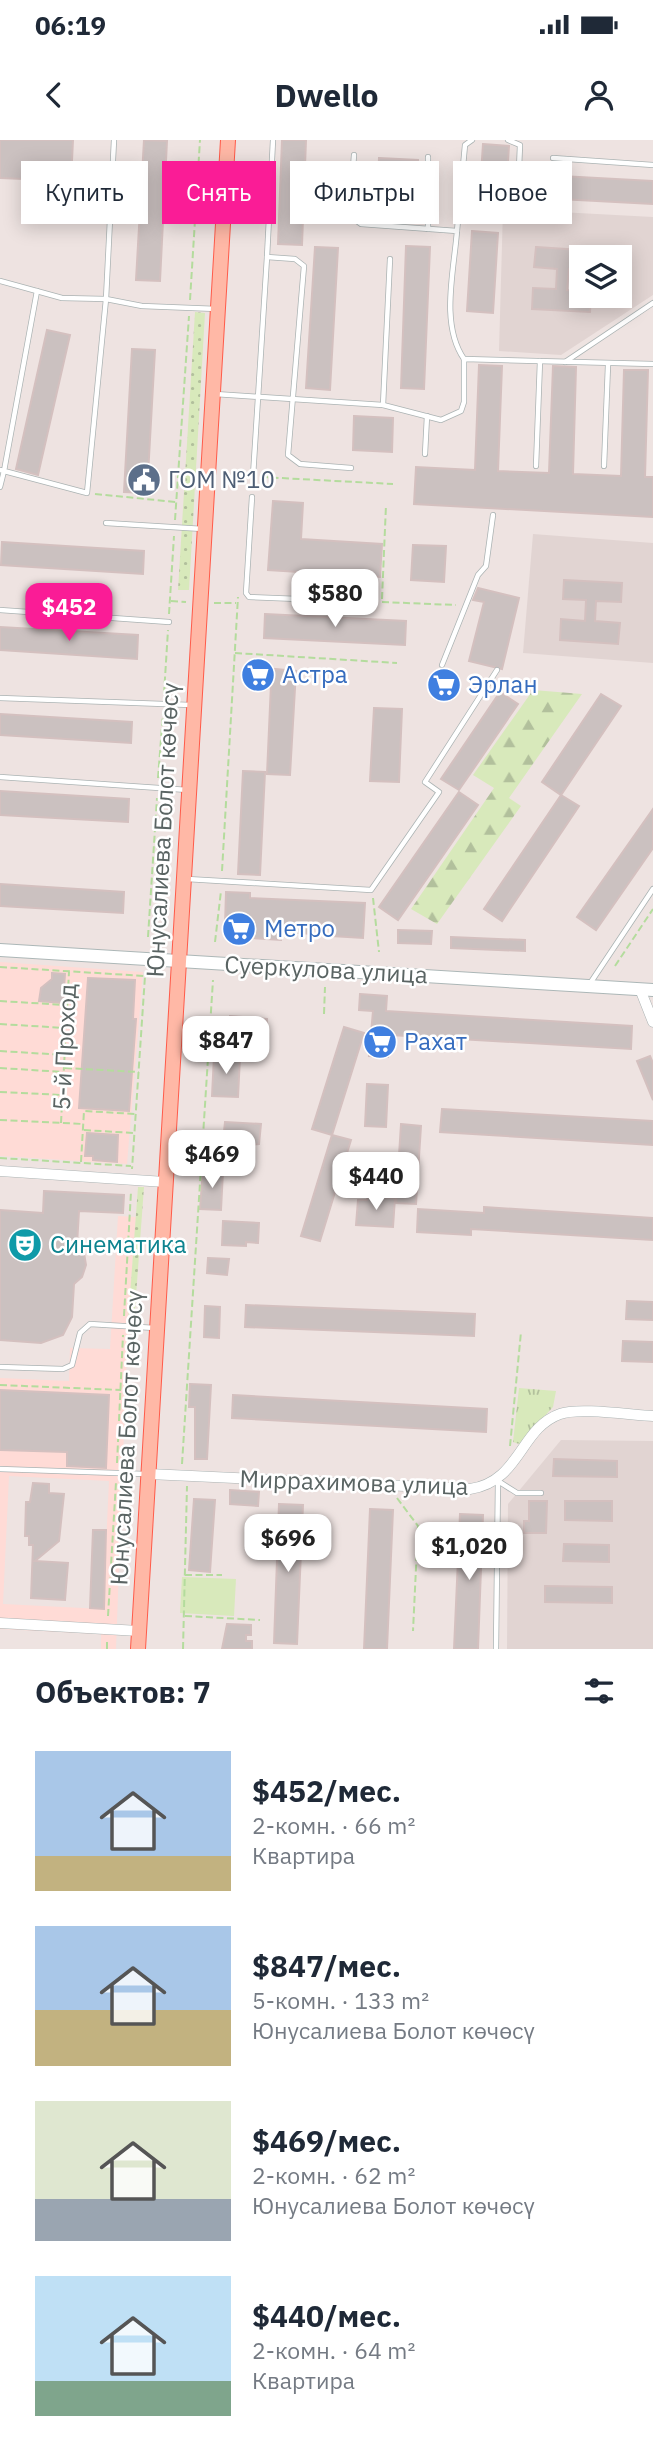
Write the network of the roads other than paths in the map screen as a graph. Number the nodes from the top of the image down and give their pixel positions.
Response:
1 (114, 140) edge
2 (228, 140) edge
3 (273, 140) edge
4 (472, 140) edge
5 (508, 140) edge
6 (354, 155) dead end
7 (428, 157) dead end
8 (553, 158) dead end
9 (519, 161) edge
10 (653, 165) edge
11 (428, 229) junction
12 (457, 231) junction
13 (267, 257) junction
14 (390, 259) dead end
15 (0, 281) edge
16 (37, 291) junction
17 (106, 299) junction
18 (653, 303) edge
19 (218, 309) junction
20 (464, 359) junction
21 (540, 361) junction
22 (565, 362) junction
23 (653, 364) edge
24 (608, 365) junction
25 (212, 394) junction
26 (257, 397) junction
27 (293, 400) junction
28 (383, 405) junction
29 (428, 416) junction
30 (425, 454) dead end
31 (536, 466) dead end
32 (604, 466) dead end
33 (351, 468) dead end
34 (2, 470) edge
35 (253, 476) road end
36 (0, 487) edge
37 (252, 497) dead end
38 (493, 515) dead end
39 (106, 523) dead end
40 (204, 528) junction
41 (373, 602) road end
42 (0, 610) edge
43 (169, 622) road end
44 (442, 665) dead end
45 (496, 670) dead end
46 (0, 698) edge
47 (193, 705) junction
48 (0, 778) edge
49 (188, 790) junction
50 (183, 879) junction
51 (653, 889) edge
52 (0, 950) edge
53 (178, 960) junction
54 (589, 986) junction
55 (646, 989) edge
56 (653, 1022) edge
57 (0, 1171) edge
58 (164, 1182) junction
59 (156, 1328) junction
60 (0, 1367) edge
61 (653, 1416) edge
62 (0, 1469) edge
63 (149, 1474) junction
64 (498, 1480) junction
65 (541, 1493) dead end
66 (0, 1623) edge
67 (139, 1631) junction
68 (138, 1649) edge
69 (496, 1649) edge

1 - 17 lane
2 - 19 main road, Юнусалиева Болот көчөсү
3 - 13 lane
4 - 12 lane
5 - 9 lane
6 - 11 lane
7 - 11 lane
8 - 10 lane
11 - 12 lane
12 - 20 lane
13 - 26 lane
13 - 27 lane
14 - 28 lane
15 - 16 lane
16 - 17 lane
16 - 34 lane
17 - 19 lane
17 - 34 lane
18 - 22 lane
19 - 25 main road, Юнусалиева Болот көчөсү
20 - 21 lane
20 - 29 lane
21 - 22 lane
21 - 31 lane
22 - 24 lane
23 - 24 lane
24 - 32 lane
25 - 26 lane
25 - 40 main road, Юнусалиева Болот көчөсү
26 - 27 lane
26 - 35 lane
27 - 28 lane
27 - 33 lane
28 - 29 lane
29 - 30 lane
34 - 36 lane
37 - 41 lane
38 - 44 lane
39 - 40 lane
40 - 47 main road, Юнусалиева Болот көчөсү
42 - 43 lane
45 - 50 lane
46 - 47 lane
47 - 49 main road, Юнусалиева Болот көчөсү
48 - 49 lane
49 - 50 main road, Юнусалиева Болот көчөсү
50 - 53 main road, Юнусалиева Болот көчөсү
51 - 54 lane
52 - 53 main road, Суеркулова улица
53 - 54 main road, Суеркулова улица
53 - 58 main road, Юнусалиева Болот көчөсү
54 - 55 main road, Суеркулова улица
55 - 56 street
57 - 58 street
58 - 59 main road, Юнусалиева Болот көчөсү
59 - 60 lane
59 - 63 main road, Юнусалиева Болот көчөсү
61 - 64 street, Миррахимова улица
62 - 63 lane
63 - 64 street, Миррахимова улица
63 - 67 main road, Юнусалиева Болот көчөсү
64 - 65 lane
64 - 69 lane
66 - 67 street
67 - 68 main road, Юнусалиева Болот көчөсү

